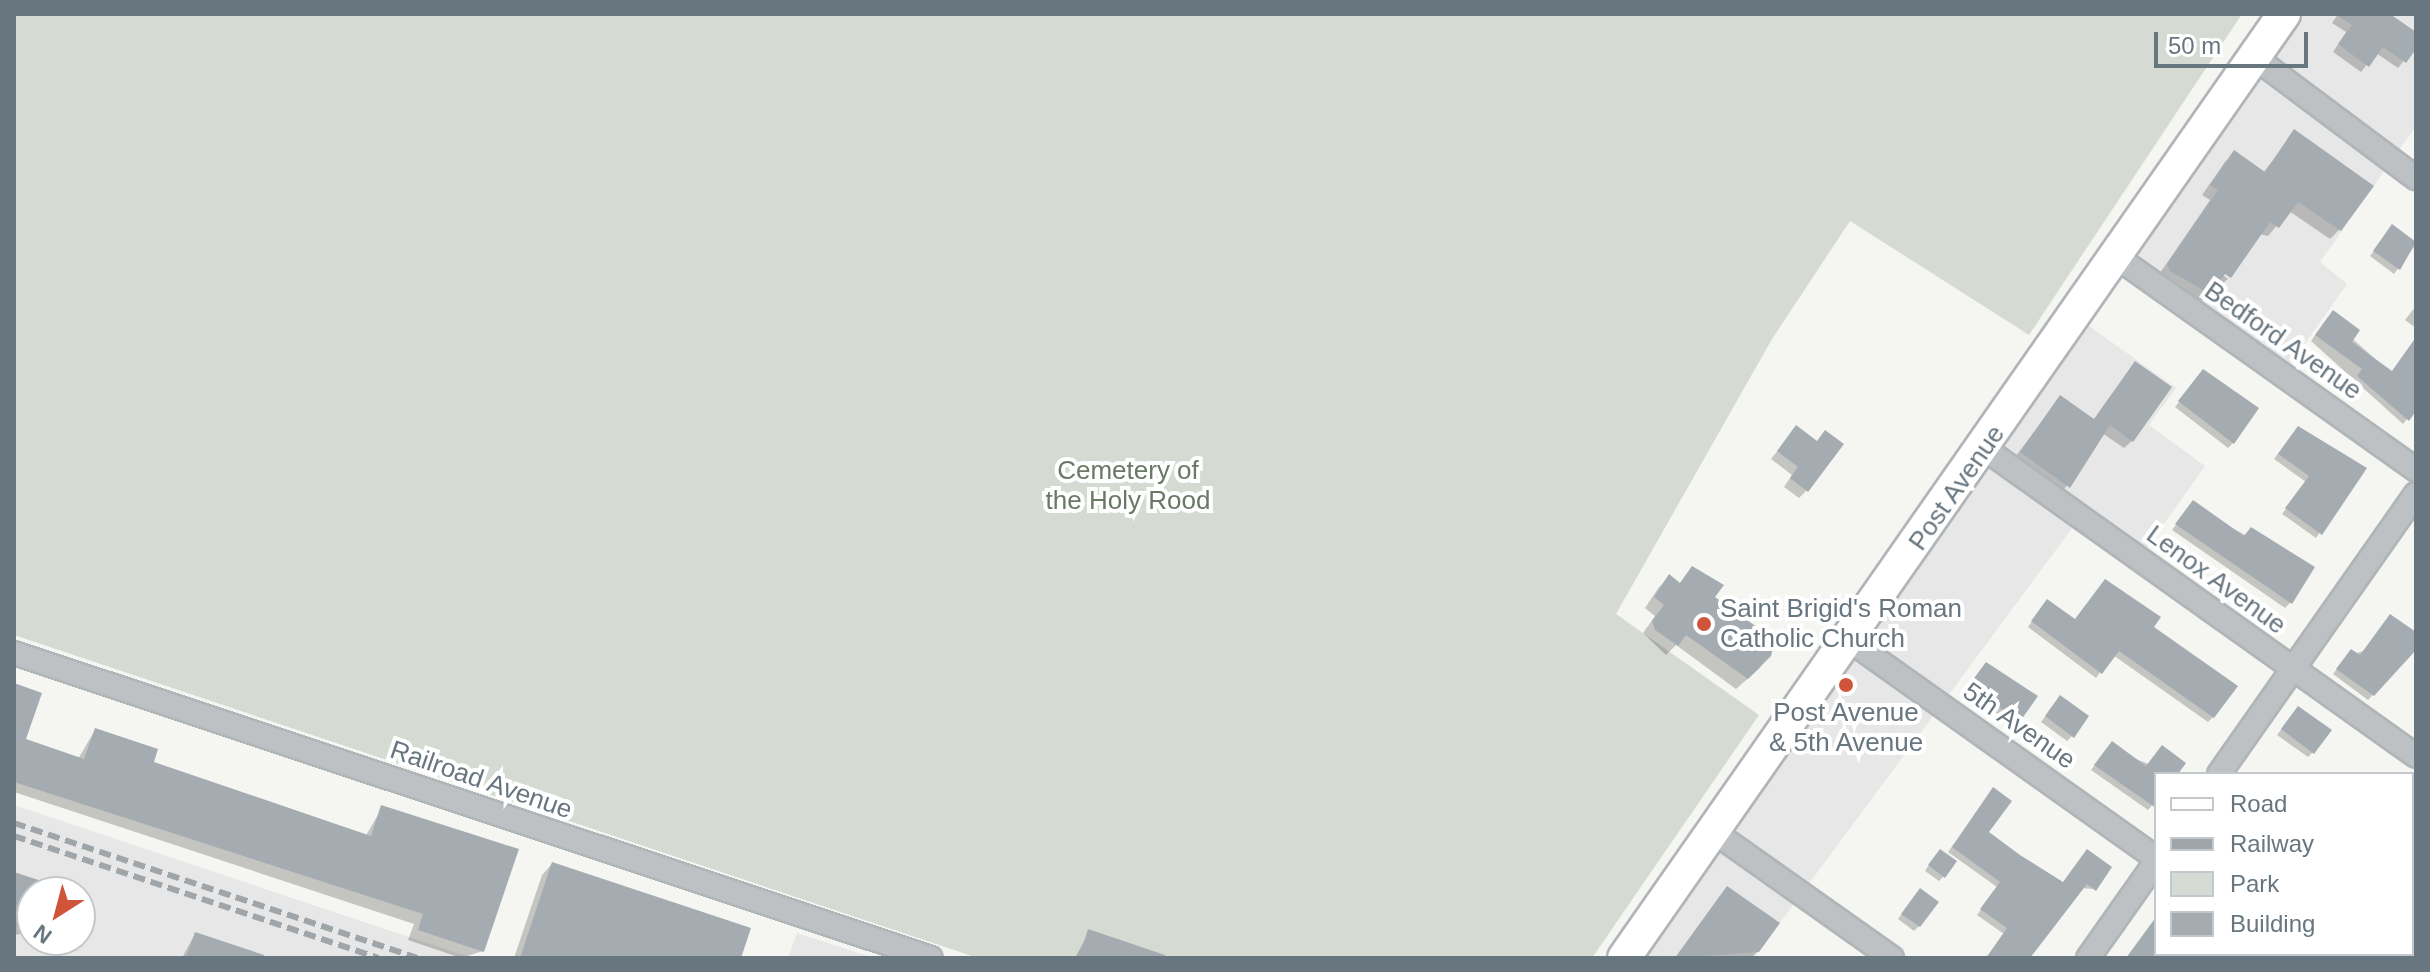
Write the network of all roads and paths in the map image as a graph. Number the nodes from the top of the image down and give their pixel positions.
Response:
1 (2284, 14) edge
2 (2254, 57) junction
3 (2416, 178) edge
4 (2118, 258) junction
5 (1985, 449) junction
6 (2416, 470) edge
7 (2416, 494) edge
8 (1849, 640) junction
9 (14, 653) edge
10 (2293, 669) junction
11 (2416, 756) edge
12 (2220, 772) edge
13 (1714, 832) junction
14 (2154, 859) edge
15 (2154, 863) edge
16 (931, 958) edge
17 (1624, 958) edge
18 (1892, 958) edge
19 (2088, 958) edge

1 - 2 main road, Post Avenue
2 - 3 street
2 - 4 main road, Post Avenue
4 - 5 main road, Post Avenue
4 - 6 street, Bedford Avenue
5 - 8 main road, Post Avenue
5 - 10 street, Lenox Avenue
7 - 10 street
8 - 13 main road, Post Avenue
8 - 14 street, 5th Avenue
9 - 16 street, Railroad Avenue
10 - 11 street, Lenox Avenue
10 - 12 street
13 - 17 main road, Post Avenue
13 - 18 street
15 - 19 street

